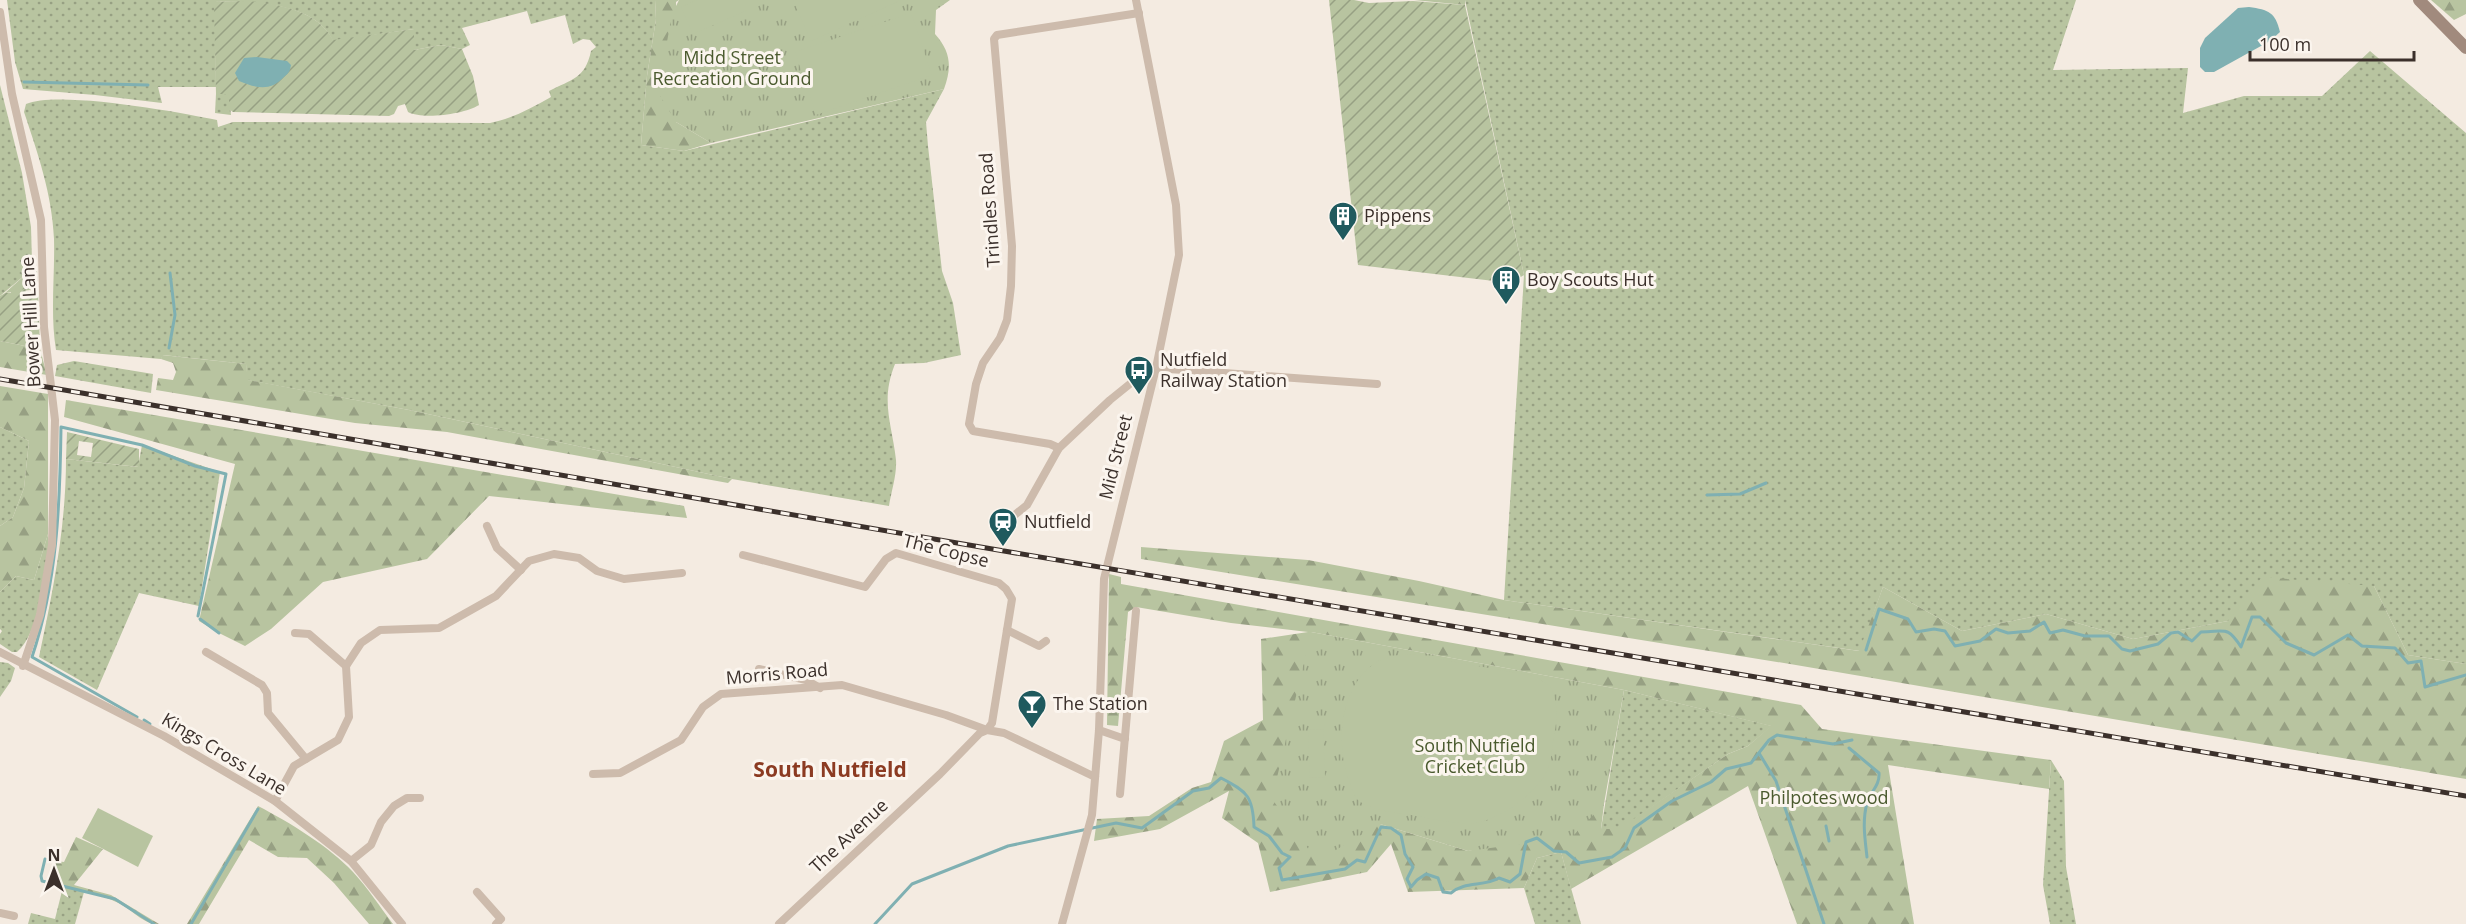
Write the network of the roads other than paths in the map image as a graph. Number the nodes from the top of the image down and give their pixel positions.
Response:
1 (1136, 0) edge
2 (2419, 0) edge
3 (0, 12) edge
4 (1139, 13) junction
5 (2466, 48) edge
6 (1156, 368) junction
7 (1377, 384) dead end
8 (1059, 448) junction
9 (1007, 521) dead end
10 (487, 526) dead end
11 (743, 555) dead end
12 (521, 570) junction
13 (682, 573) dead end
14 (1136, 611) dead end
15 (1007, 630) junction
16 (295, 633) dead end
17 (1046, 641) dead end
18 (0, 652) edge
19 (206, 652) dead end
20 (23, 666) junction
21 (346, 666) junction
22 (759, 669) dead end
23 (820, 688) junction
24 (987, 730) junction
25 (1099, 730) junction
26 (1125, 739) junction
27 (306, 759) junction
28 (593, 774) dead end
29 (1095, 777) junction
30 (1120, 794) dead end
31 (420, 798) dead end
32 (275, 801) junction
33 (351, 861) junction
34 (477, 892) dead end
35 (0, 913) edge
36 (14, 916) dead end
37 (402, 924) edge
38 (496, 924) edge
39 (779, 924) edge
40 (1062, 924) edge

1 - 4 street, Mid Street
2 - 5 street
3 - 20 street, Bower Hill Lane
4 - 6 street, Mid Street
4 - 8 street, Trindles Road
6 - 7 street
6 - 8 street
6 - 25 street, Mid Street
8 - 9 street
10 - 12 street
11 - 15 street, The Copse
12 - 13 street
12 - 21 street
14 - 26 street
15 - 17 street
15 - 24 street
16 - 21 street
18 - 20 street, Kings Cross Lane
19 - 27 street
20 - 32 street, Kings Cross Lane
21 - 27 street
22 - 23 street
23 - 24 street, Morris Road
23 - 28 street, Morris Road
24 - 29 street
24 - 39 street, The Avenue
25 - 26 street
25 - 29 street, Mid Street
26 - 30 street
27 - 32 street
29 - 40 street, Mid Street
31 - 33 street
32 - 33 street, Kings Cross Lane
33 - 37 street, Kings Cross Lane
34 - 38 street
35 - 36 street

